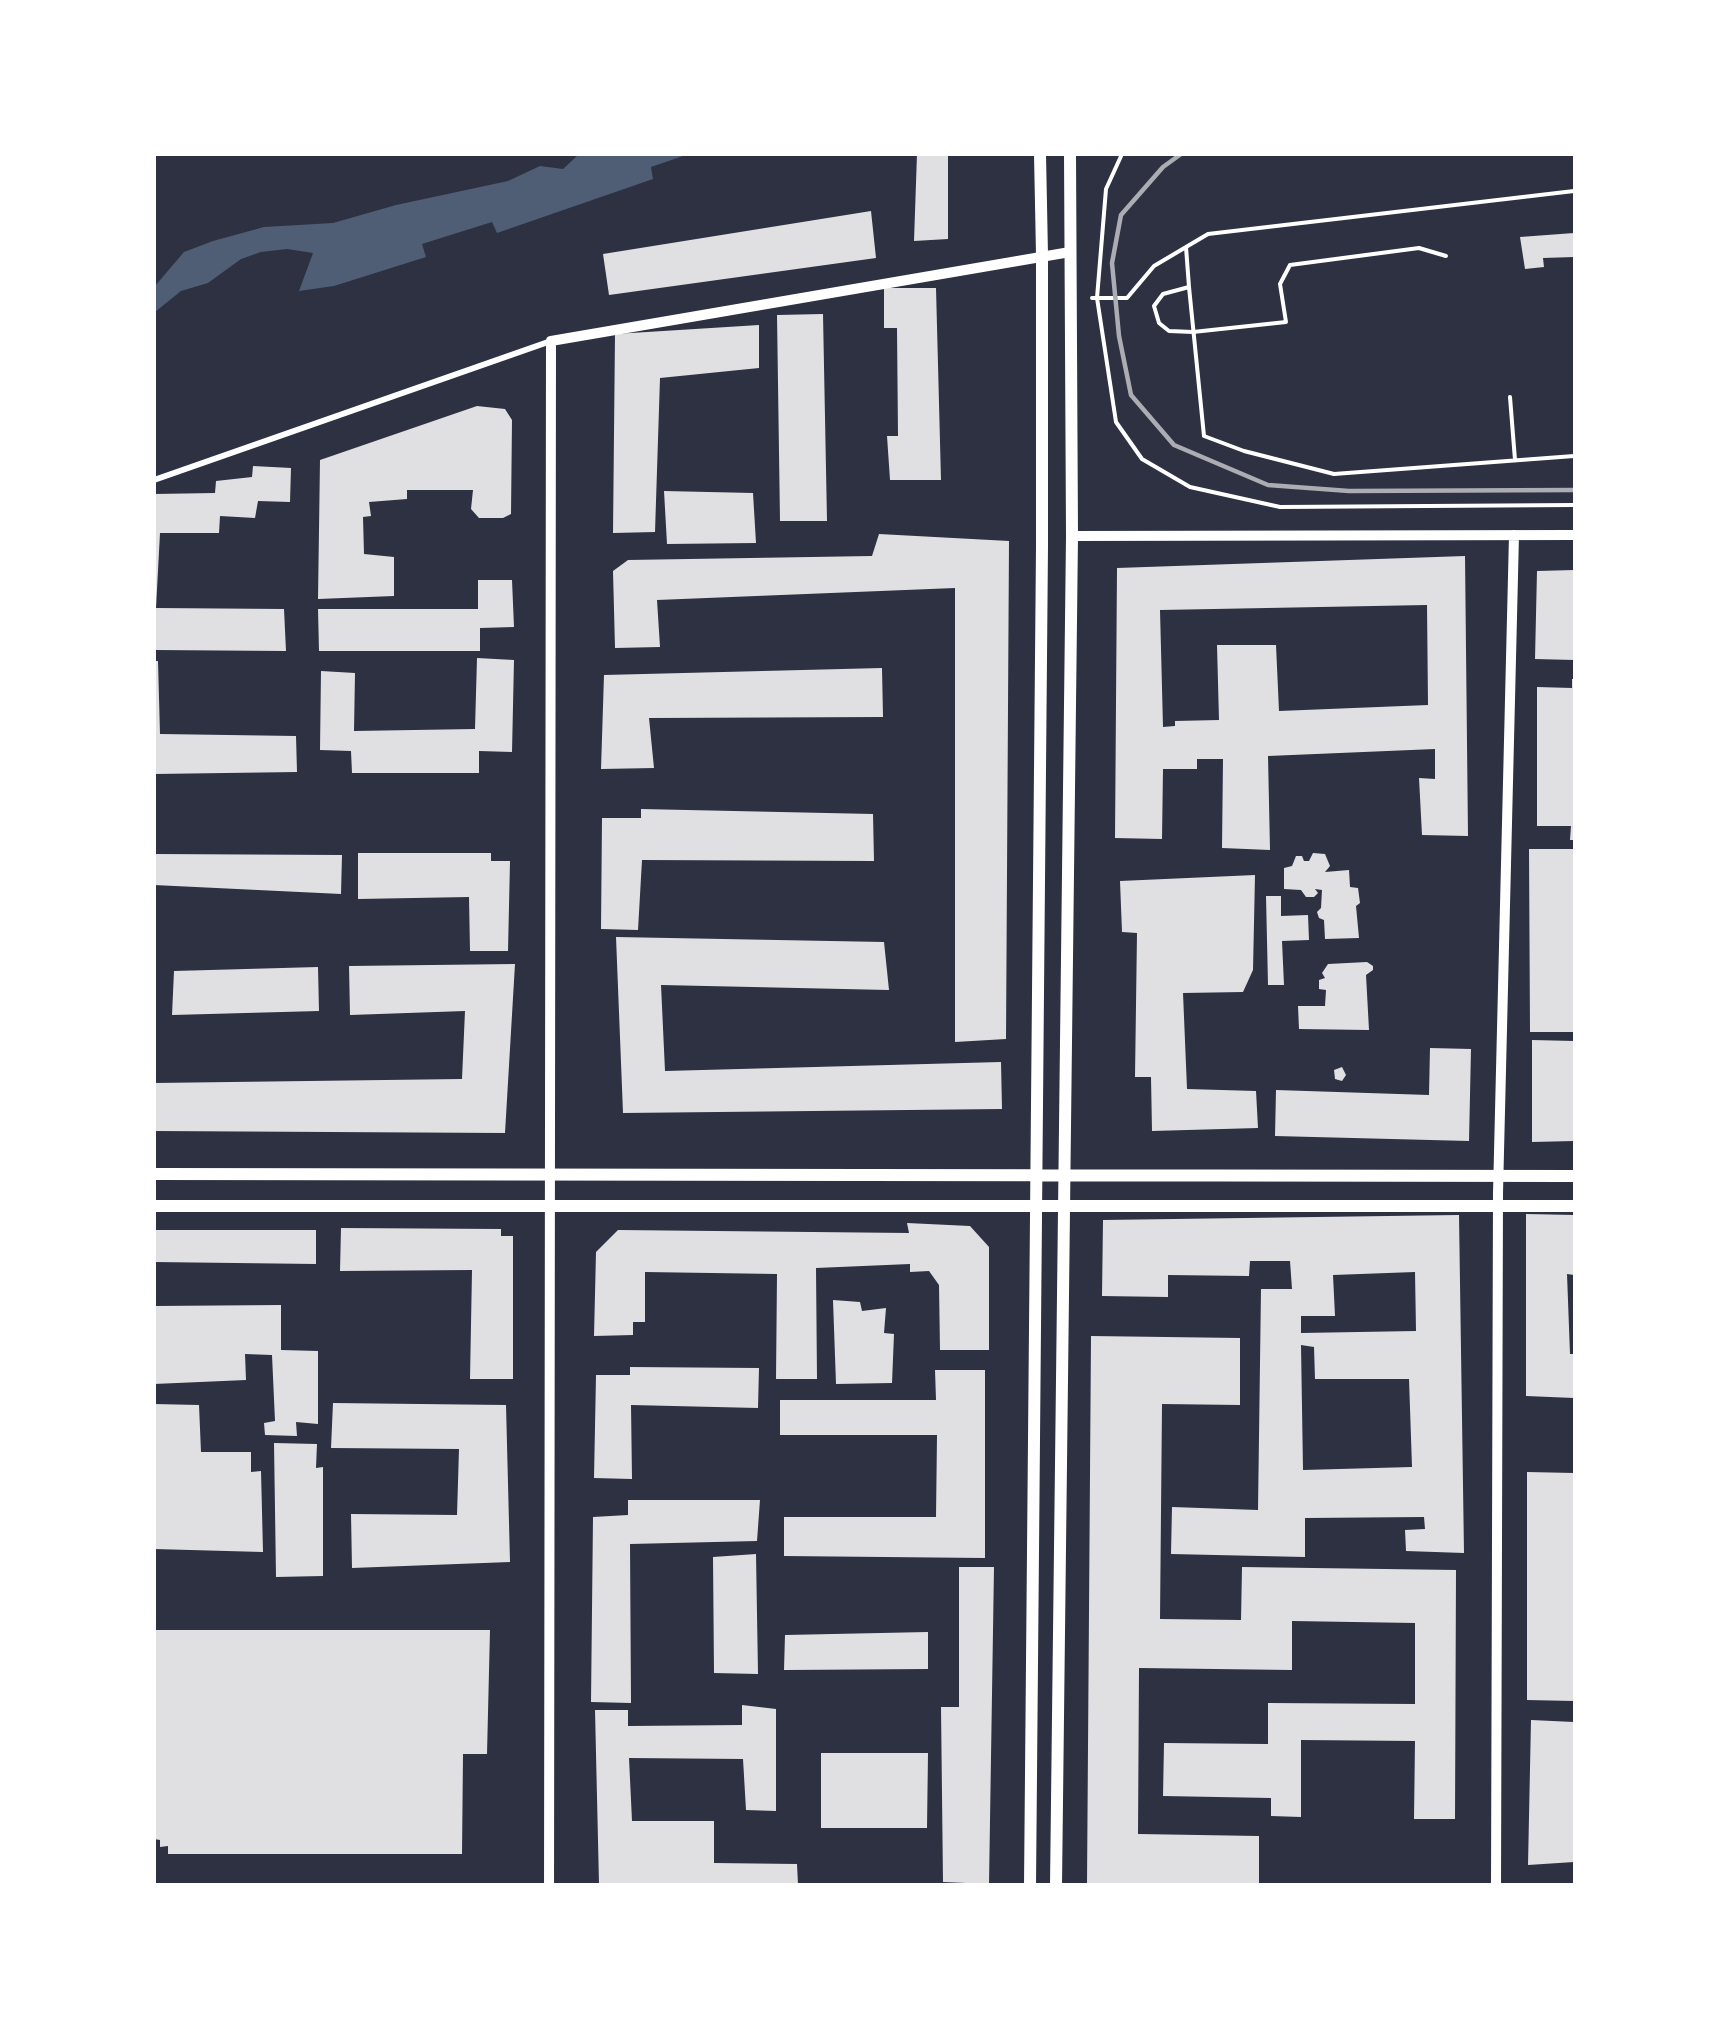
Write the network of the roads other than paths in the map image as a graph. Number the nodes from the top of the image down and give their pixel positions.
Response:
1 (1040, 154) edge
2 (1070, 154) edge
3 (1070, 252) junction
4 (1042, 255) junction
5 (551, 341) junction
6 (154, 480) edge
7 (1514, 535) junction
8 (1575, 535) edge
9 (1072, 536) junction
10 (154, 1174) edge
11 (551, 1174) junction
12 (1037, 1175) junction
13 (1062, 1175) junction
14 (1499, 1175) junction
15 (1575, 1176) edge
16 (154, 1206) edge
17 (551, 1206) junction
18 (1037, 1206) junction
19 (1062, 1206) junction
20 (1498, 1206) junction
21 (1575, 1206) edge
22 (549, 1884) edge
23 (1030, 1884) edge
24 (1056, 1884) edge
25 (1496, 1884) edge

1 - 4 main road
2 - 3 main road
3 - 4 street
3 - 9 main road
4 - 5 street
4 - 12 main road
5 - 6 street
5 - 11 street
7 - 8 street
7 - 9 street
7 - 14 street
9 - 13 main road
10 - 11 main road
11 - 12 main road
11 - 17 street
12 - 13 main road
12 - 18 main road
13 - 14 main road
13 - 19 main road
14 - 15 main road
14 - 20 street
16 - 17 main road
17 - 18 main road
17 - 22 street
18 - 19 main road
18 - 23 main road
19 - 20 main road
19 - 24 main road
20 - 21 main road
20 - 25 street

